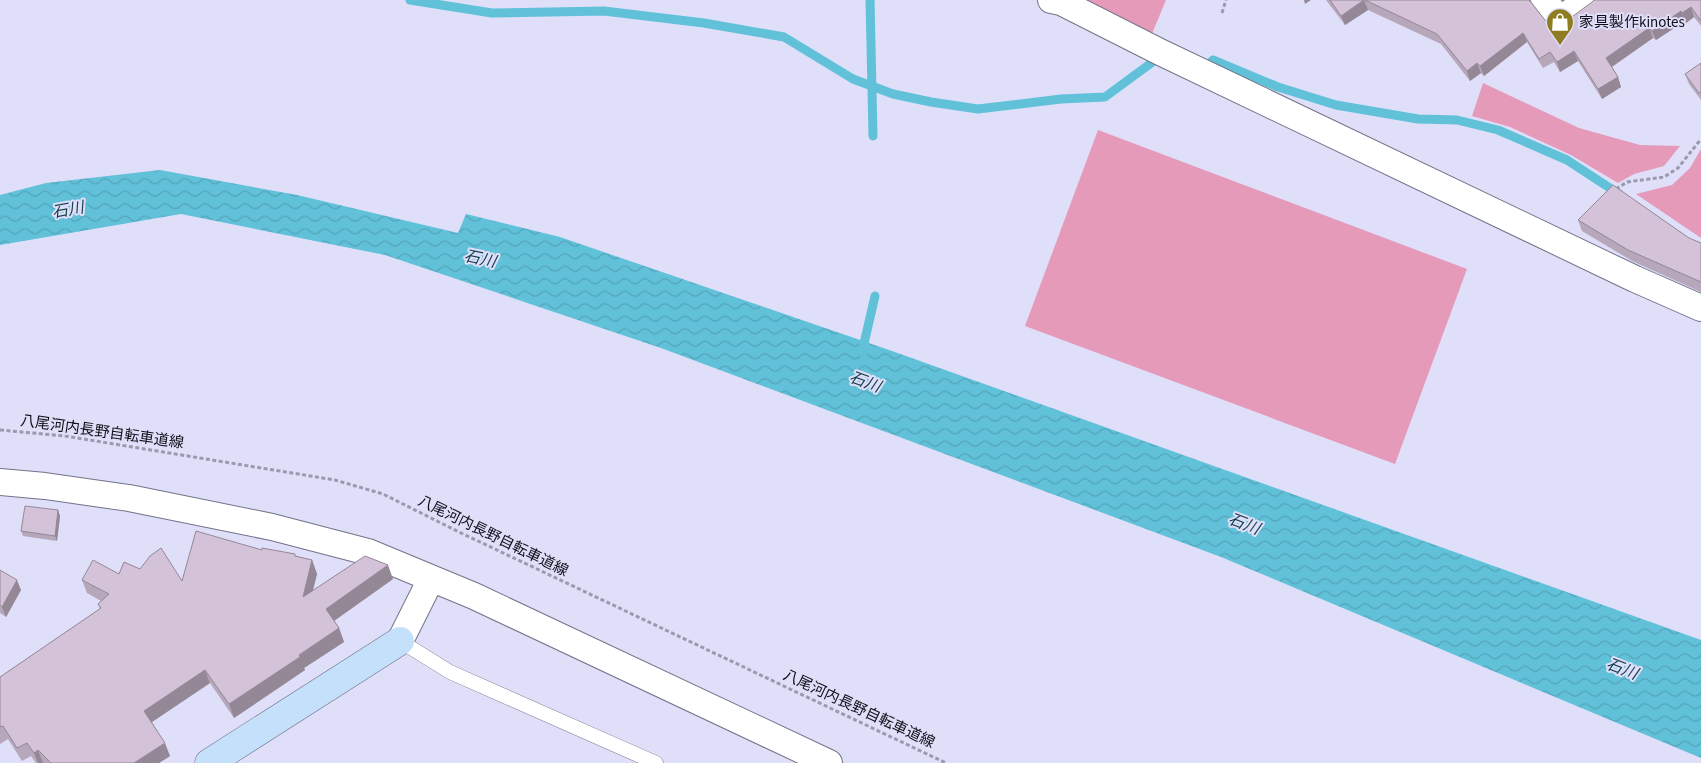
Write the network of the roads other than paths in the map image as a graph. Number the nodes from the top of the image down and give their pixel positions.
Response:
1 (1051, 0) edge
2 (1544, 0) edge
3 (1587, 0) edge
4 (1701, 308) edge
5 (0, 482) edge
6 (431, 579) junction
7 (400, 641) junction
8 (209, 763) edge
9 (656, 763) edge
10 (830, 763) edge

1 - 4 street
2 - 3 street
5 - 6 street
6 - 7 street
6 - 10 street
7 - 8 street
7 - 9 lane

